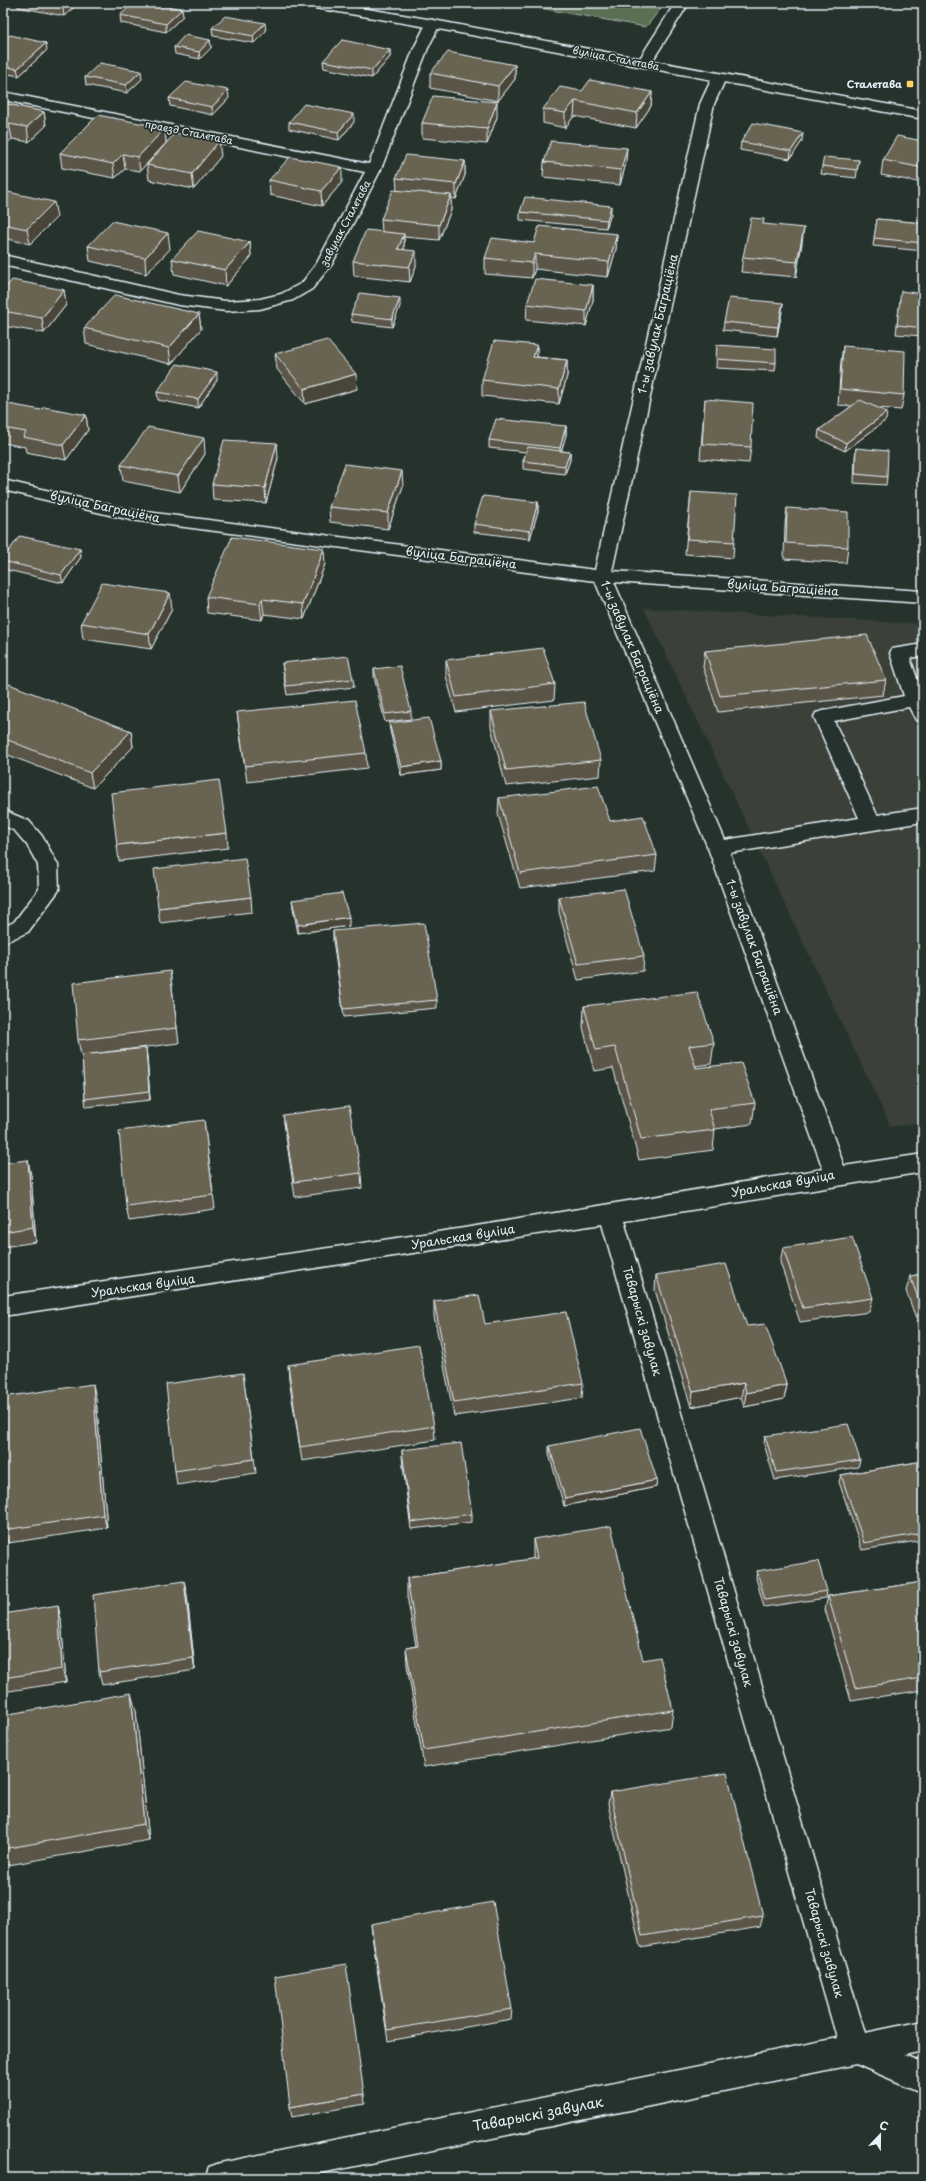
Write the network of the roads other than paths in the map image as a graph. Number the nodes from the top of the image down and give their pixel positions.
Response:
1 (309, 3) edge
2 (682, 3) edge
3 (433, 24) junction
4 (644, 63) junction
5 (719, 78) junction
6 (3, 96) edge
7 (923, 115) edge
8 (374, 169) junction
9 (3, 260) edge
10 (3, 485) edge
11 (602, 576) junction
12 (923, 597) edge
13 (923, 650) edge
14 (919, 708) edge
15 (923, 815) edge
16 (3, 817) edge
17 (871, 823) junction
18 (718, 848) junction
19 (3, 936) edge
20 (923, 1163) edge
21 (836, 1175) junction
22 (611, 1214) junction
23 (3, 1306) edge
24 (923, 2036) edge
25 (855, 2049) junction
26 (923, 2078) edge
27 (220, 2178) edge

1 - 3 street, вуліца Сталетава
2 - 4 street
3 - 4 street, вуліца Сталетава
3 - 8 street, завулак Сталетава
4 - 5 street, вуліца Сталетава
5 - 7 street, вуліца Сталетава
5 - 11 street, 1-ы завулак Баграціёна
6 - 8 street, праезд Сталетава
8 - 9 street, завулак Сталетава
10 - 11 street, вуліца Баграціёна
11 - 12 street, вуліца Баграціёна
11 - 18 street, 1-ы завулак Баграціёна
13 - 14 street
14 - 17 street
15 - 17 street
16 - 19 street
17 - 18 street
18 - 21 street, 1-ы завулак Баграціёна
20 - 21 street, Уральская вуліца
21 - 22 street, Уральская вуліца
22 - 23 street, Уральская вуліца
22 - 25 street, Таварыскі завулак
24 - 25 street
25 - 26 street
25 - 27 street, Таварыскі завулак

